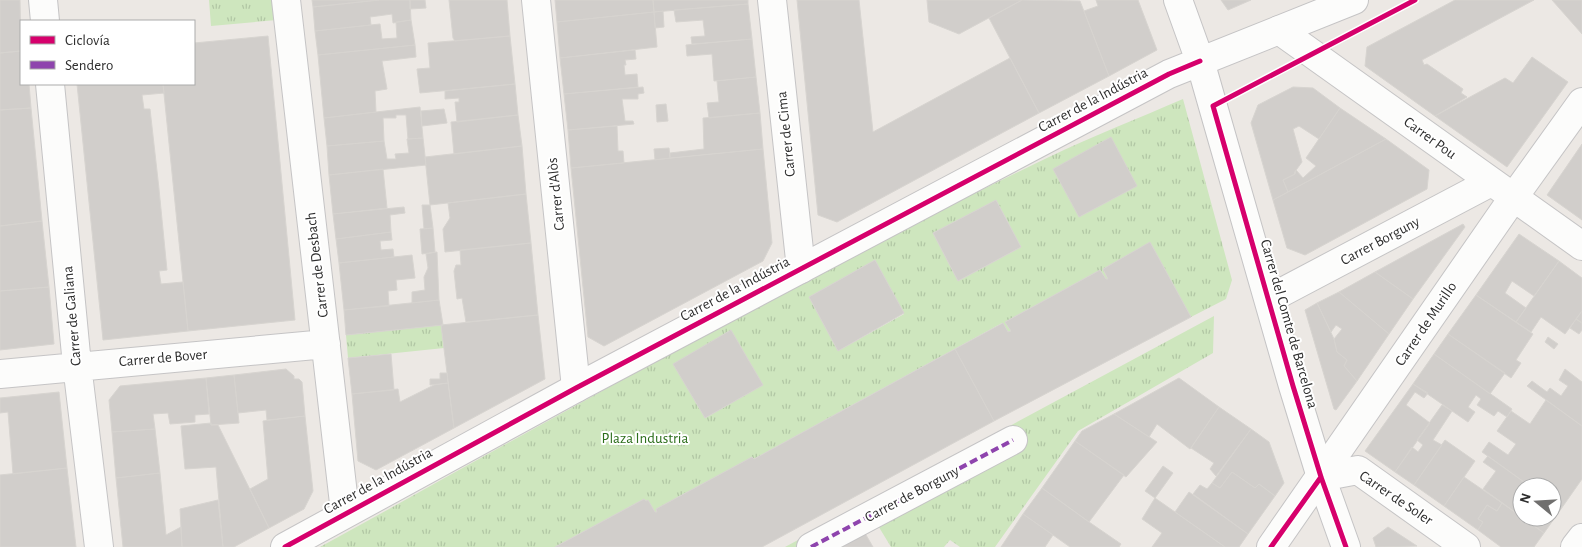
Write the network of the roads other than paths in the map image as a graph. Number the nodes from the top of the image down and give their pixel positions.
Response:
1 (43, 0) edge
2 (536, 0) edge
3 (772, 0) edge
4 (1178, 0) edge
5 (1354, 0) edge
6 (287, 9) edge
7 (45, 20) edge
8 (1279, 30) junction
9 (1200, 61) junction
10 (50, 85) edge
11 (1582, 102) edge
12 (1502, 190) junction
13 (1582, 246) edge
14 (801, 269) junction
15 (1269, 299) junction
16 (326, 344) junction
17 (77, 365) junction
18 (0, 374) edge
19 (576, 388) junction
20 (1013, 440) dead end
21 (1321, 478) junction
22 (345, 512) junction
23 (1582, 538) edge
24 (99, 547) edge
25 (285, 547) edge
26 (811, 547) edge
27 (1271, 547) edge
28 (1346, 547) edge
29 (1466, 547) edge
30 (1575, 547) edge

1 - 7 street
2 - 19 street, Carrer d'Alòs
3 - 14 street, Carrer de Cima
4 - 9 street, Carrer del Comte de Barcelona
5 - 8 street, Carrer de la Indústria
6 - 16 street, Carrer de Desbach
8 - 9 street, Carrer de la Indústria
8 - 12 street, Carrer Pou
9 - 14 street, Carrer de la Indústria
9 - 15 street, Carrer del Comte de Barcelona
10 - 17 street, Carrer de Galiana
11 - 12 street, Carrer de Murillo
12 - 13 street, Carrer Pou
12 - 15 street, Carrer Borguny
12 - 21 street, Carrer de Murillo
14 - 19 street, Carrer de la Indústria
15 - 21 street, Carrer del Comte de Barcelona
16 - 17 street, Carrer de Bover
16 - 22 street, Carrer de Desbach
17 - 18 street, Carrer de Bover
17 - 24 street, Carrer de Galiana
19 - 22 street, Carrer de la Indústria
20 - 26 street, Carrer de Borguny
21 - 27 street, Carrer de Murillo
21 - 28 street, Carrer del Comte de Barcelona
21 - 29 street, Carrer de Soler
22 - 25 street, Carrer de la Indústria
23 - 30 street

